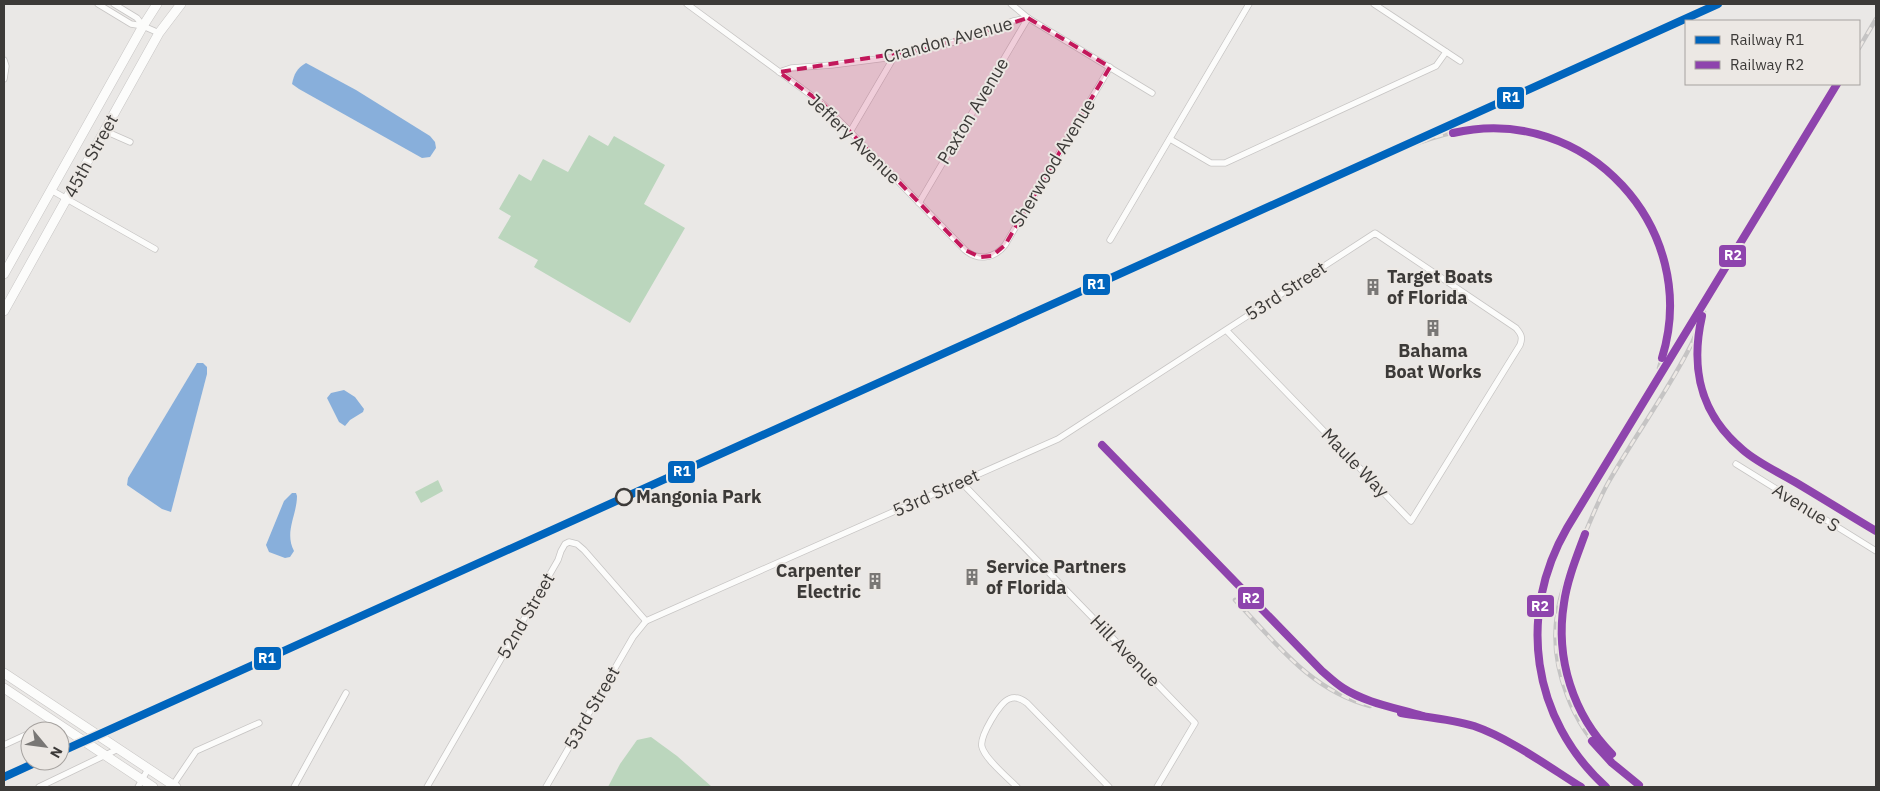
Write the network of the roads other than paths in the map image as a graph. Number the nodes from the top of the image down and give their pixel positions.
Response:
1 (98, 4) edge
2 (114, 4) edge
3 (158, 4) edge
4 (181, 4) edge
5 (688, 4) edge
6 (1011, 4) edge
7 (1249, 4) edge
8 (1374, 4) edge
9 (1028, 18) junction
10 (143, 26) junction
11 (159, 34) junction
12 (1446, 52) junction
13 (894, 56) junction
14 (4, 60) edge
15 (1460, 61) dead end
16 (1110, 67) junction
17 (779, 72) junction
18 (4, 80) edge
19 (1152, 93) dead end
20 (105, 131) junction
21 (850, 132) junction
22 (1170, 139) junction
23 (130, 142) dead end
24 (51, 190) junction
25 (67, 199) junction
26 (919, 203) junction
27 (1110, 240) dead end
28 (156, 249) dead end
29 (992, 256) joint
30 (4, 274) edge
31 (4, 310) edge
32 (1226, 330) junction
33 (1466, 433) joint
34 (1736, 464) dead end
35 (961, 482) junction
36 (1876, 551) edge
37 (646, 621) junction
38 (4, 673) edge
39 (4, 688) edge
40 (346, 694) dead end
41 (53, 721) edge
42 (259, 723) dead end
43 (70, 732) edge
44 (20, 738) edge
45 (4, 746) edge
46 (118, 749) junction
47 (105, 755) junction
48 (148, 768) junction
49 (140, 784) edge
50 (175, 786) edge
51 (39, 787) edge
52 (153, 787) edge
53 (294, 787) edge
54 (427, 787) edge
55 (546, 787) edge
56 (1017, 787) edge
57 (1109, 787) edge
58 (1157, 787) edge

1 - 10 street
2 - 10 street
3 - 10 main road, 45th Street
4 - 11 main road, 45th Street
5 - 17 street, Jeffery Avenue
6 - 9 street
7 - 22 street
8 - 12 street
9 - 13 street, Crandon Avenue
9 - 16 street
9 - 26 street, Paxton Avenue
10 - 11 street
10 - 24 main road, 45th Street
11 - 20 main road, 45th Street
12 - 15 street
12 - 22 street
13 - 17 street, Crandon Avenue
13 - 21 street
14 - 18 street
16 - 19 street
16 - 29 street, Sherwood Avenue
17 - 21 street, Jeffery Avenue
20 - 23 street
20 - 25 main road, 45th Street
21 - 26 street, Jeffery Avenue
22 - 27 street
24 - 25 street
24 - 30 main road, 45th Street
25 - 28 street
25 - 31 main road, 45th Street
26 - 29 street, Jeffery Avenue
32 - 33 street, Maule Way
32 - 33 street, 53rd Street
32 - 35 street, 53rd Street
34 - 36 street, Avenue S
35 - 37 street, 53rd Street
35 - 58 street, Hill Avenue
37 - 54 street, 52nd Street
37 - 55 street, 53rd Street
38 - 46 main road
39 - 41 main road
40 - 53 street
42 - 50 street
43 - 47 main road
44 - 45 street
46 - 47 street
46 - 48 main road
47 - 49 main road
47 - 51 street
48 - 49 street
48 - 50 main road
49 - 52 main road
56 - 57 street

